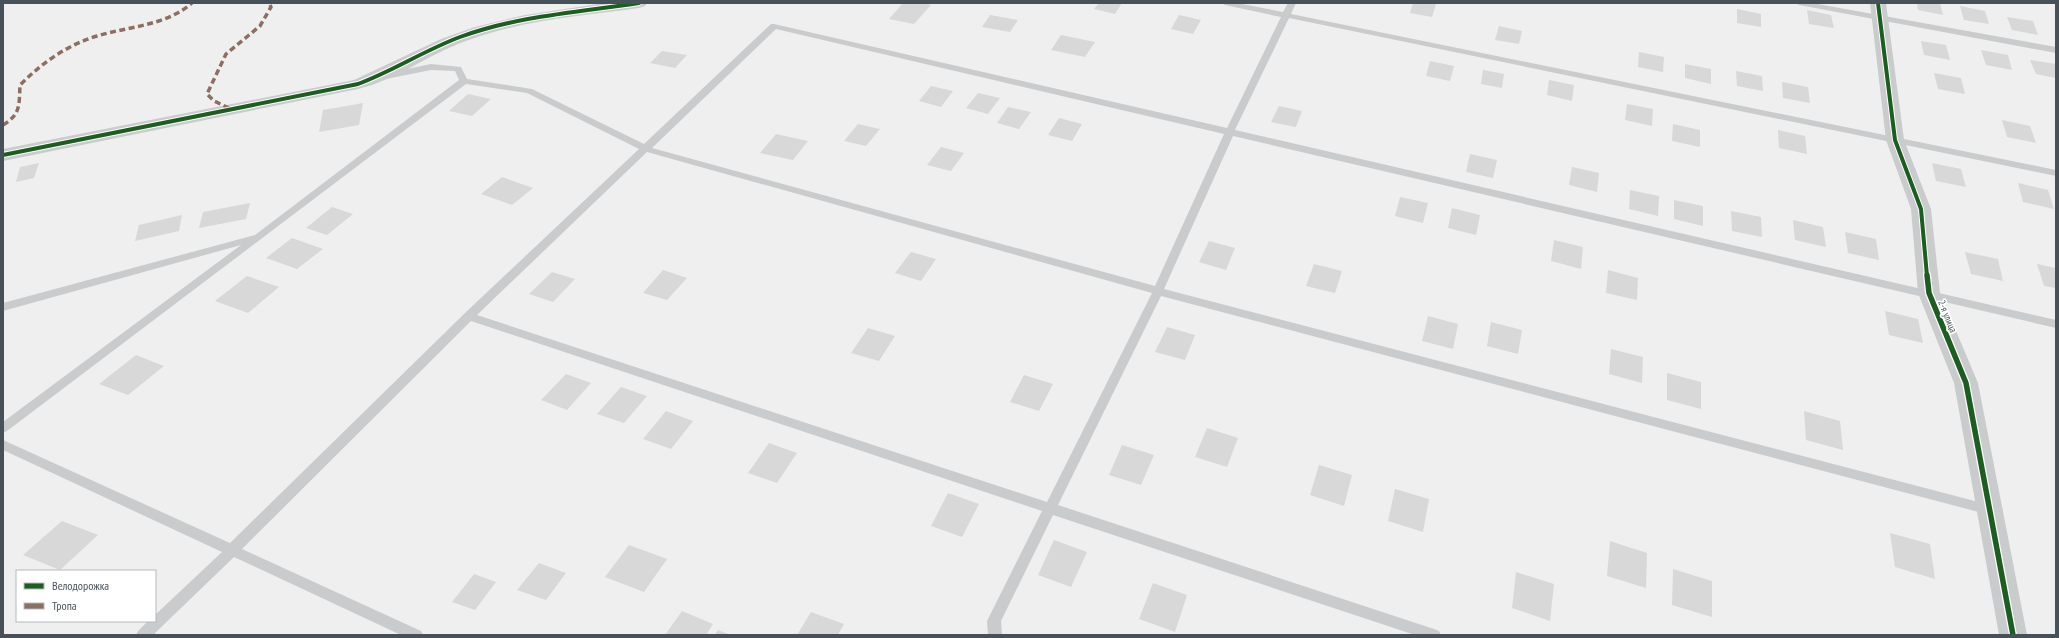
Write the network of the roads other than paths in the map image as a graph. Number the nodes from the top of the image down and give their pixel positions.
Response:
1 (639, 3) edge
2 (1225, 3) edge
3 (1292, 3) edge
4 (1799, 3) edge
5 (1880, 10) edge
6 (1286, 16) junction
7 (2056, 50) edge
8 (378, 77) junction
9 (464, 81) junction
10 (1230, 132) junction
11 (1895, 140) junction
12 (646, 149) junction
13 (3, 155) edge
14 (2056, 173) edge
15 (260, 236) junction
16 (1158, 291) junction
17 (1929, 293) junction
18 (3, 307) edge
19 (469, 316) junction
20 (2056, 324) edge
21 (3, 428) edge
22 (3, 444) edge
23 (1051, 508) junction
24 (1990, 510) junction
25 (232, 550) junction
26 (143, 635) edge
27 (416, 635) edge
28 (995, 635) edge
29 (1434, 635) edge
30 (2013, 635) edge

1 - 8 street
2 - 6 lane
3 - 6 lane
4 - 5 lane
5 - 7 lane
5 - 11 street, 2-я улица
6 - 10 lane
6 - 11 lane
8 - 9 lane
8 - 13 street
9 - 12 lane
9 - 15 lane
10 - 12 lane
10 - 16 lane
10 - 17 lane
11 - 14 lane
11 - 17 street, 2-я улица
12 - 16 lane
12 - 19 lane
15 - 18 lane
15 - 21 lane
16 - 23 lane
16 - 24 lane
17 - 20 lane
17 - 24 street, 2-я улица
19 - 23 lane
19 - 25 lane
22 - 25 lane
23 - 28 lane
23 - 29 lane
24 - 30 street, 2-я улица
25 - 26 lane
25 - 27 lane

